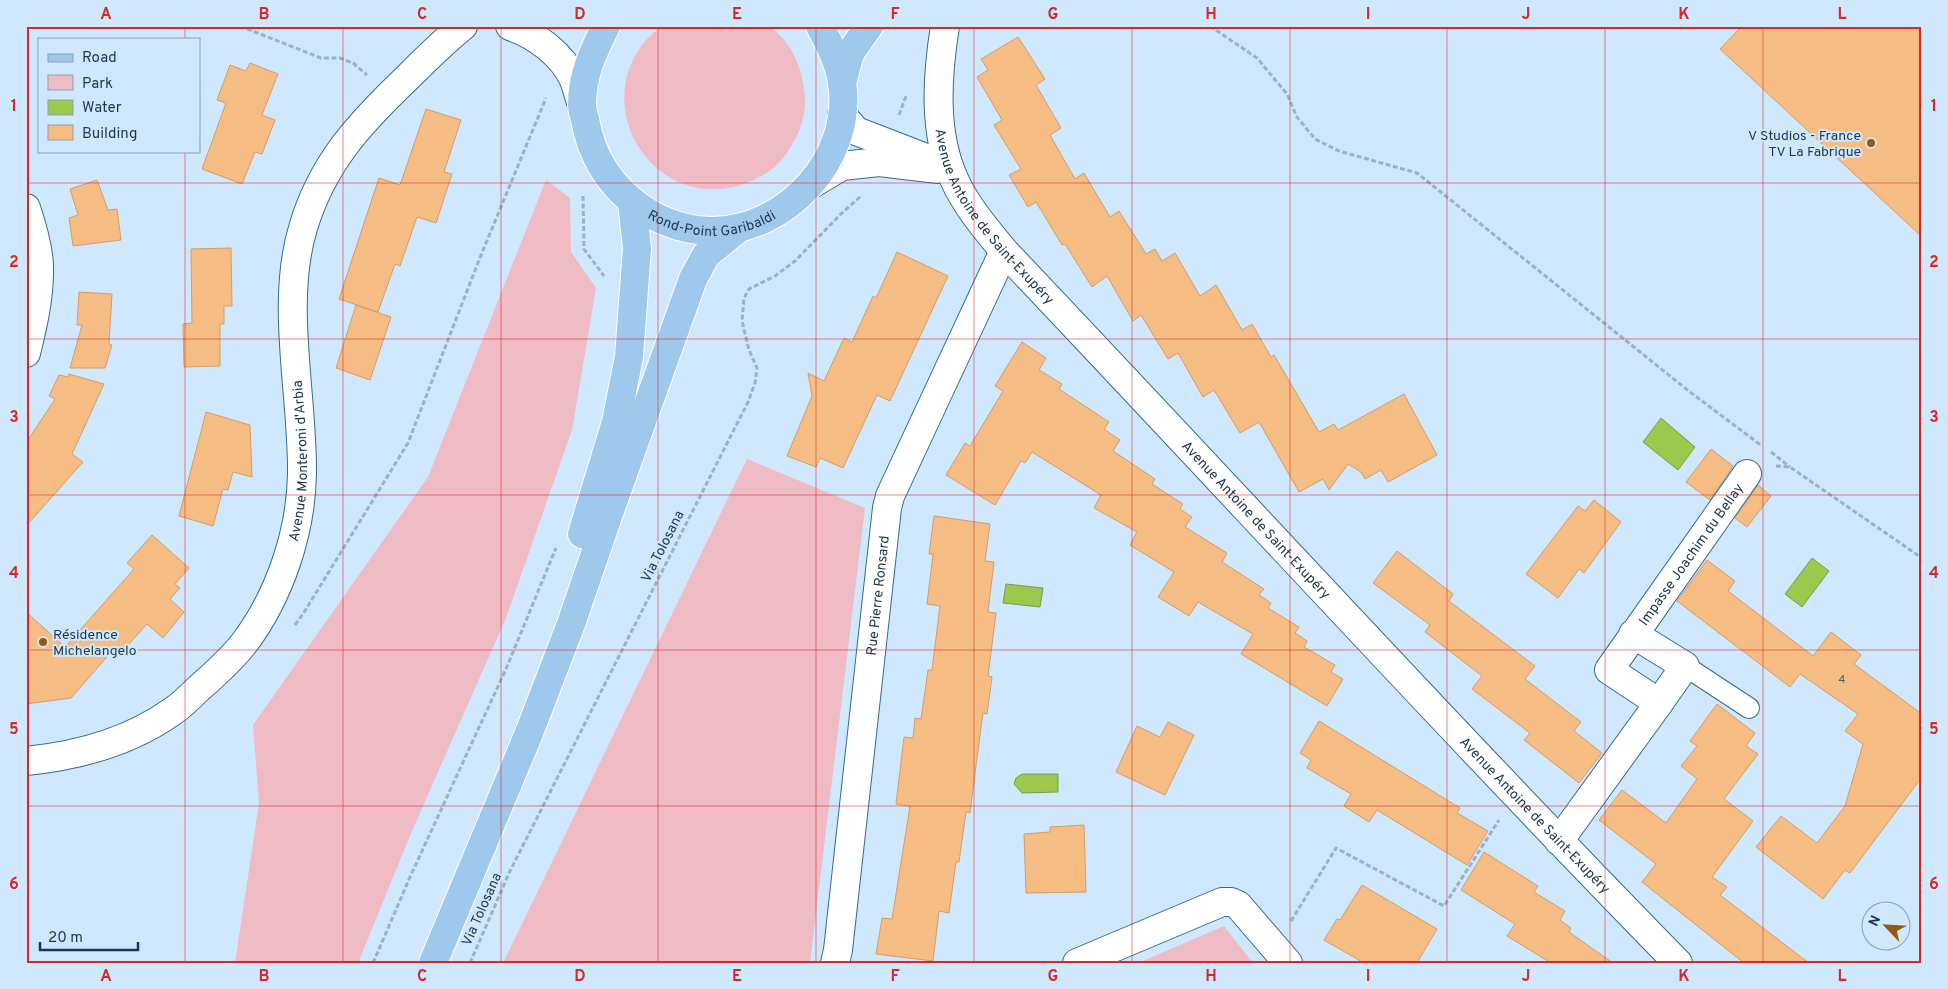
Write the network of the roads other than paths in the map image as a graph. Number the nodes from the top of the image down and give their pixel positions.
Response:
1 (510, 26) edge
2 (606, 26) edge
3 (820, 26) edge
4 (869, 26) edge
5 (945, 26) edge
6 (462, 29) edge
7 (842, 83) junction
8 (582, 105) junction
9 (842, 115) junction
10 (946, 174) junction
11 (812, 184) junction
12 (632, 202) junction
13 (26, 208) edge
14 (739, 228) junction
15 (1004, 251) junction
16 (26, 353) edge
17 (1747, 474) road end
18 (1633, 634) junction
19 (1684, 666) junction
20 (1659, 703) junction
21 (1749, 708) dead end
22 (26, 761) edge
23 (1559, 841) junction
24 (1282, 954) edge
25 (418, 963) edge
26 (433, 963) edge
27 (835, 963) edge
28 (1077, 963) edge
29 (1678, 963) edge

1 - 8 street
2 - 8 main road, Rond-Point Garibaldi
3 - 7 main road, Rond-Point Garibaldi
4 - 7 main road
5 - 10 street, Avenue Antoine de Saint-Exupéry
6 - 22 street, Avenue Monteroni d'Arbia
7 - 9 main road, Rond-Point Garibaldi
8 - 12 main road, Rond-Point Garibaldi
9 - 10 street, Avenue Antoine de Saint-Exupéry
9 - 11 main road, Rond-Point Garibaldi
10 - 11 street, Avenue Antoine de Saint-Exupéry
10 - 15 street, Avenue Antoine de Saint-Exupéry
11 - 14 main road, Rond-Point Garibaldi
12 - 14 main road, Rond-Point Garibaldi
12 - 25 main road
13 - 16 street
14 - 26 main road
15 - 23 street, Avenue Antoine de Saint-Exupéry
15 - 27 street, Rue Pierre Ronsard
17 - 18 street, Impasse Joachim du Bellay
18 - 19 street, Impasse Joachim du Bellay
18 - 20 street, Impasse Joachim du Bellay
19 - 20 street
19 - 21 lane
20 - 23 street
23 - 29 street, Avenue Antoine de Saint-Exupéry
24 - 28 street

